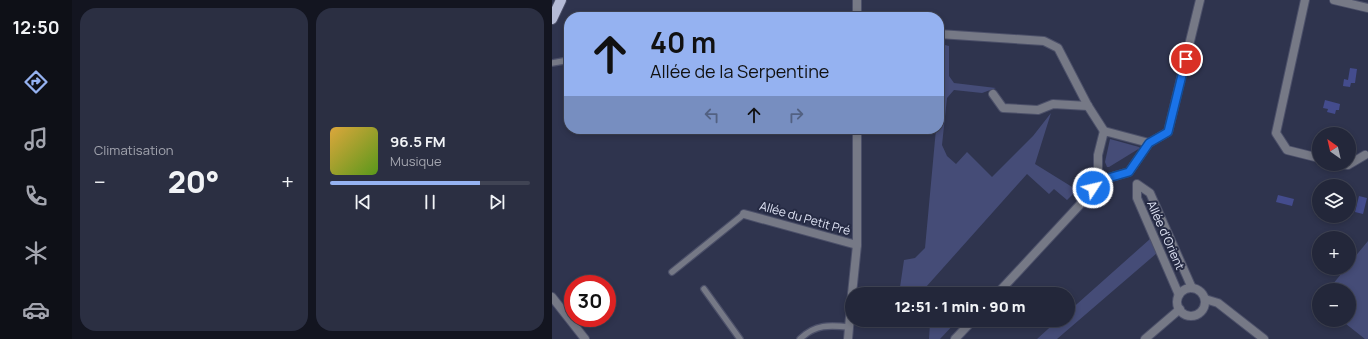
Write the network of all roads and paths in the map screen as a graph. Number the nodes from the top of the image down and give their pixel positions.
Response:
1 (561, 0) edge
2 (857, 0) edge
3 (1200, 0) edge
4 (1306, 0) edge
5 (1334, 0) edge
6 (1368, 8) edge
7 (857, 12) edge
8 (552, 19) edge
9 (944, 34) edge
10 (564, 61) edge
11 (552, 63) edge
12 (993, 94) dead end
13 (1088, 106) junction
14 (1104, 131) junction
15 (857, 134) edge
16 (1149, 143) junction
17 (1365, 155) dead end
18 (1312, 156) edge
19 (1356, 160) edge
20 (1129, 172) junction
21 (1098, 181) junction
22 (1137, 184) junction
23 (744, 214) joint
24 (857, 245) junction
25 (672, 272) dead end
26 (853, 287) edge
27 (1004, 287) edge
28 (1192, 288) junction
29 (704, 289) dead end
30 (1180, 295) junction
31 (552, 297) edge
32 (1205, 299) junction
33 (1180, 309) junction
34 (845, 327) edge
35 (849, 327) edge
36 (966, 327) edge
37 (585, 339) edge
38 (740, 339) edge
39 (800, 339) edge
40 (848, 339) edge
41 (955, 339) edge
42 (1145, 339) edge
43 (1264, 339) edge

1 - 8 main road
2 - 7 street
3 - 16 street
4 - 18 street
5 - 6 street
9 - 13 street
10 - 11 lane
12 - 13 street
13 - 14 street
14 - 16 street
14 - 21 street
15 - 24 street
16 - 20 street
17 - 19 street
20 - 21 street
20 - 22 street
21 - 27 street
22 - 28 street, Allée d'Orient
22 - 30 street, Allée d'Orient
23 - 24 street, Allée du Petit Pré
23 - 25 lane, Allée du Petit Pré
24 - 26 street
28 - 30 street
28 - 32 street
29 - 38 lane
30 - 33 street
31 - 37 street
32 - 33 street
32 - 43 street
33 - 42 street
34 - 39 lane
35 - 40 street
36 - 41 street

